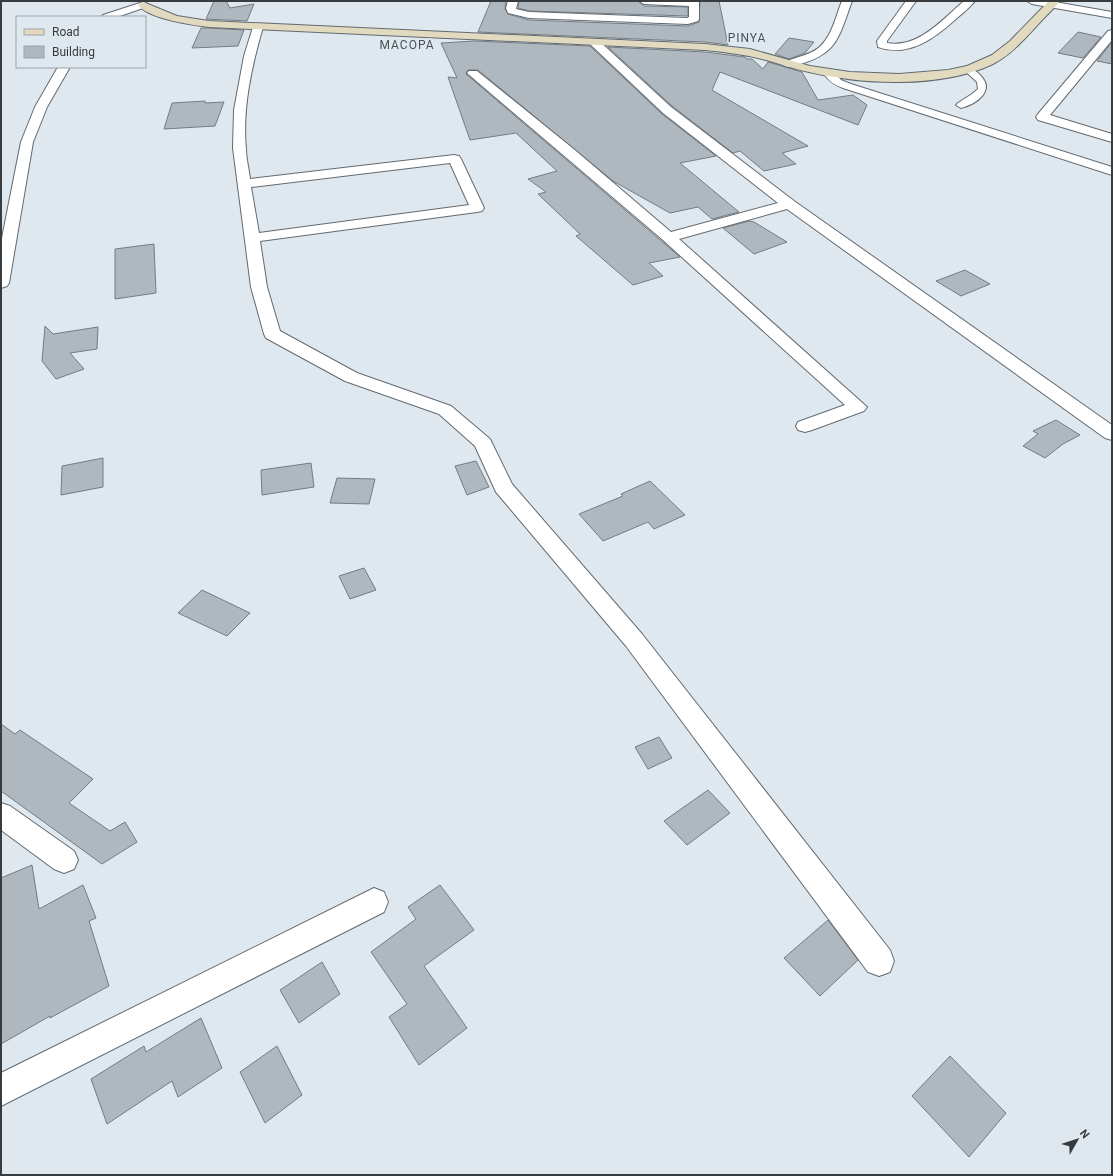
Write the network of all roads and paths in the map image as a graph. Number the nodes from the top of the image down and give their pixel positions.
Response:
1 (513, 1) edge
2 (644, 1) edge
3 (847, 1) edge
4 (911, 1) edge
5 (970, 1) edge
6 (1032, 1) edge
7 (694, 2) edge
8 (146, 3) edge
9 (1053, 3) edge
10 (110, 16) edge
11 (1112, 16) edge
12 (258, 28) junction
13 (615, 31) junction
14 (1112, 33) edge
15 (594, 42) junction
16 (789, 64) junction
17 (63, 68) edge
18 (967, 69) junction
19 (473, 73) dead end
20 (829, 73) junction
21 (961, 105) dead end
22 (1112, 124) edge
23 (1108, 137) edge
24 (1112, 171) edge
25 (244, 184) junction
26 (789, 204) junction
27 (670, 237) junction
28 (252, 238) junction
29 (1, 283) edge
30 (804, 426) dead end
31 (1112, 434) edge
32 (1, 815) edge
33 (64, 860) dead end
34 (374, 902) dead end
35 (879, 961) dead end
36 (1, 1090) edge

1 - 13 street
2 - 7 street
3 - 16 street
4 - 5 street
6 - 9 street
7 - 13 street
8 - 10 street
8 - 12 street
9 - 11 street
9 - 18 street
12 - 15 street
12 - 25 street
13 - 15 street
13 - 16 street
14 - 23 street
15 - 26 street
16 - 20 street
17 - 29 street
18 - 20 street
18 - 21 lane
19 - 27 street
20 - 24 street
22 - 23 street
25 - 28 street
25 - 28 street
26 - 27 street
26 - 31 street
27 - 30 street
28 - 35 street
32 - 33 street
34 - 36 street

